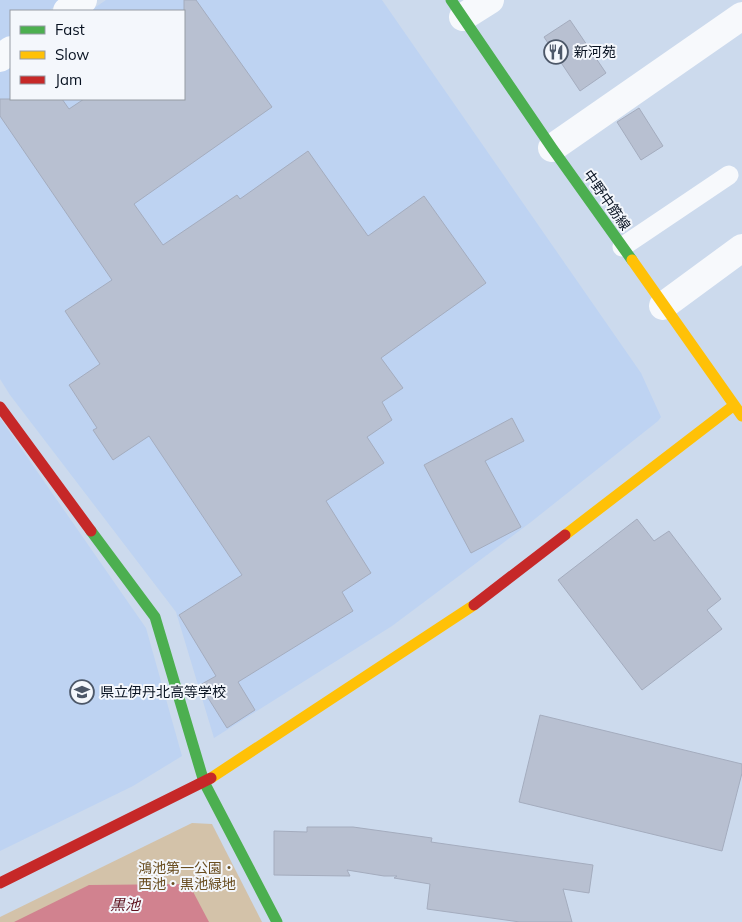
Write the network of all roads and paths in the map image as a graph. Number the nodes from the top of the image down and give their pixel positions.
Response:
1 (83, 0) edge
2 (490, 0) edge
3 (457, 9) edge
4 (68, 10) edge
5 (738, 28) edge
6 (552, 148) junction
7 (729, 174) dead end
8 (622, 247) junction
9 (742, 248) edge
10 (663, 306) junction
11 (734, 406) junction
12 (0, 407) edge
13 (742, 416) edge
14 (204, 782) junction
15 (0, 883) edge
16 (277, 922) edge

1 - 4 street
2 - 3 street
3 - 6 street, 中野中筋線
5 - 6 street
6 - 8 street, 中野中筋線
7 - 8 lane
8 - 10 street, 中野中筋線
9 - 10 street
10 - 11 street, 中野中筋線
11 - 13 street, 中野中筋線
11 - 14 street
12 - 14 street
14 - 15 street
14 - 16 street

